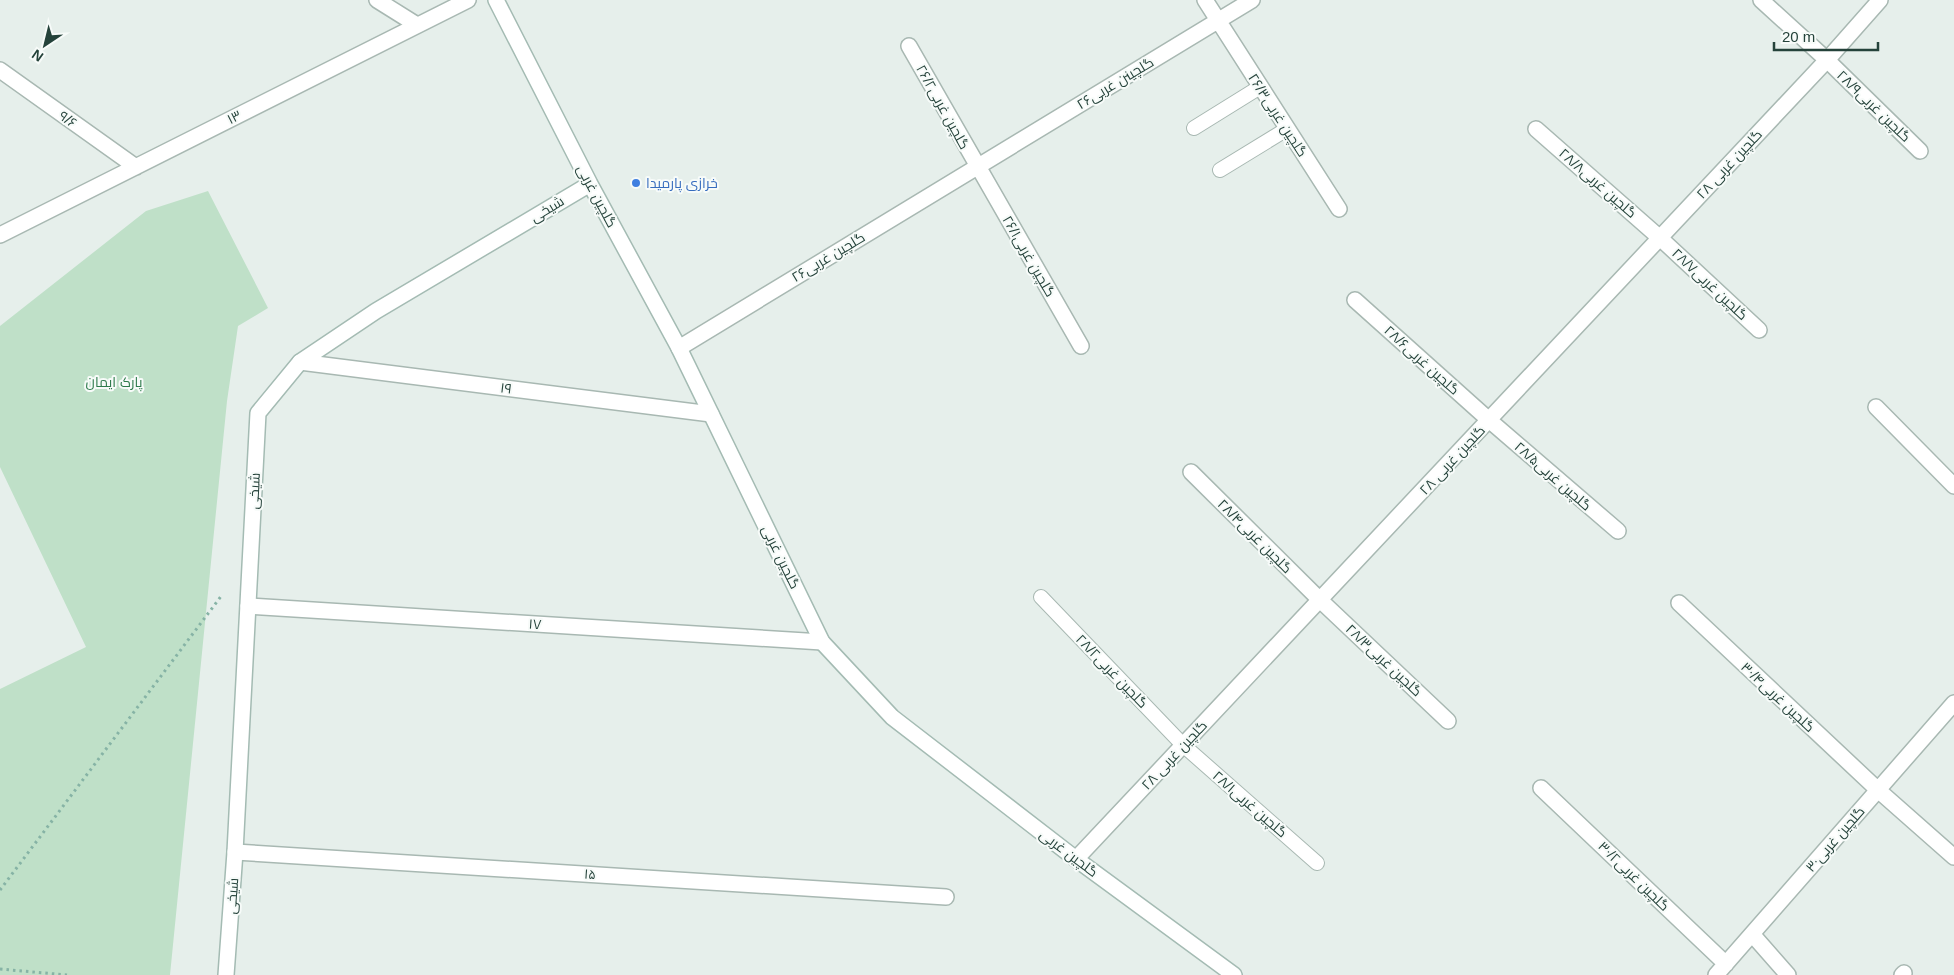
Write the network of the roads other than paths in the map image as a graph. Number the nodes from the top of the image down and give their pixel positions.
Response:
1 (377, 0) edge
2 (468, 0) edge
3 (496, 0) edge
4 (1205, 0) edge
5 (1252, 0) edge
6 (1761, 0) edge
7 (1880, 0) edge
8 (1217, 21) junction
9 (418, 25) junction
10 (909, 46) dead end
11 (1827, 60) junction
12 (0, 70) edge
13 (1260, 87) junction
14 (1194, 128) dead end
15 (1287, 129) junction
16 (1536, 129) dead end
17 (1920, 151) dead end
18 (136, 167) junction
19 (977, 167) junction
20 (1220, 170) dead end
21 (590, 184) junction
22 (1338, 209) dead end
23 (0, 235) edge
24 (1660, 238) junction
25 (1355, 300) dead end
26 (1759, 330) dead end
27 (1081, 346) dead end
28 (679, 348) junction
29 (300, 362) junction
30 (1876, 407) dead end
31 (712, 414) junction
32 (1489, 420) junction
33 (1191, 472) dead end
34 (1954, 486) edge
35 (1618, 531) dead end
36 (1041, 597) dead end
37 (1320, 600) junction
38 (1678, 604) dead end
39 (248, 606) junction
40 (822, 642) junction
41 (1954, 703) edge
42 (1448, 721) dead end
43 (1183, 745) junction
44 (1542, 788) dead end
45 (1878, 790) junction
46 (235, 852) junction
47 (1954, 857) edge
48 (1076, 859) junction
49 (1317, 863) dead end
50 (946, 896) dead end
51 (1752, 934) junction
52 (1721, 969) edge
53 (226, 975) edge
54 (1234, 975) edge
55 (1788, 975) edge

1 - 9 street
2 - 9 street, ۱۳
3 - 21 street, گلچین غربی
4 - 8 street, گلچین غربی۲۶/۳
5 - 8 street, گلچینن غربی۲۶
6 - 11 street, گلچین غربی۲۸/۹
7 - 11 street, گلچین غربی ۲۸
8 - 13 street, گلچین غربی۲۶/۳
8 - 19 street, گلچینن غربی۲۶
9 - 18 street, ۱۳
10 - 19 street, گلچین غربی۲۶/۲
11 - 17 street, گلچین غربی۲۸/۹
11 - 24 street, گلچین غربی ۲۸
12 - 18 street, ۹/۶
13 - 14 lane
13 - 15 street, گلچین غربی۲۶/۳
15 - 20 lane
15 - 22 street, گلچین غربی۲۶/۳
16 - 24 street, گلچین غربی۲۸/۸
18 - 23 street, ۱۳
19 - 27 street, گلچین غربی۲۶/۱
19 - 28 street, گلچین غربی۲۶
21 - 28 street, گلچین غربی
21 - 29 street, شیخی
24 - 26 street, گلچین غربی۲۸/۷
24 - 32 street, گلچین غربی ۲۸
25 - 32 street, گلچین غربی۲۸/۶
28 - 31 street, گلچین غربی
29 - 31 street, ۱۹
29 - 39 street, شیخی
30 - 34 street
31 - 40 street, گلچین غربی
32 - 35 street, گلچین غربی۲۸/۵
32 - 37 street, گلچین غربی ۲۸
33 - 37 street, گلچین غربی۲۸/۴
36 - 43 lane, گلچین غربی۲۸/۲
37 - 42 street, گلچین غربی۲۸/۳
37 - 43 street, گلچین غربی ۲۸
38 - 45 street, گلچین غربی۳۰/۴
39 - 40 street, ۱۷
39 - 46 street, شیخی
40 - 48 street, گلچین غربی
41 - 45 street, گلچین غربی۳۰
43 - 48 street, گلچین غربی ۲۸
43 - 49 lane, گلچین غربی۲۸/۱
44 - 52 street, گلچین غربی۳۰/۲
45 - 47 street, گلچین غربی۳۰/۴
45 - 51 street, گلچین غربی۳۰
46 - 50 street, ۱۵
46 - 53 street, شیخی
48 - 54 street, گلچین غربی
51 - 52 street, گلچین غربی۳۰
51 - 55 street

